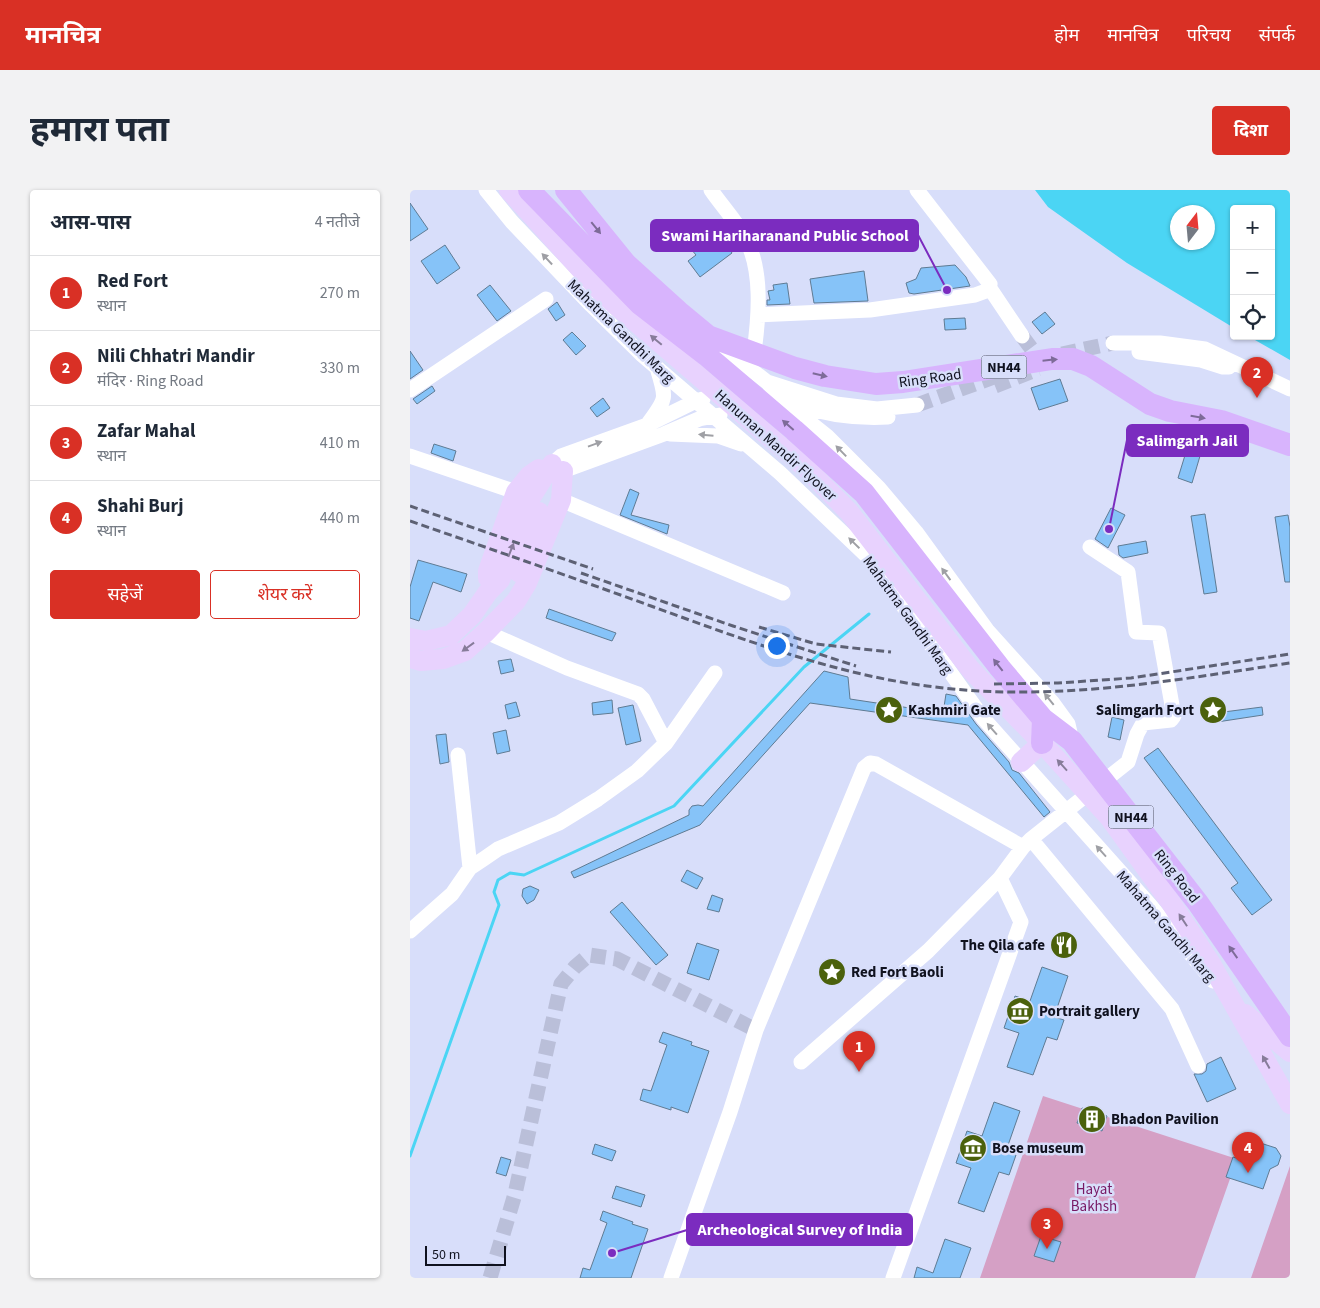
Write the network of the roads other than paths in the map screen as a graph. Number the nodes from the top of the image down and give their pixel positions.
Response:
1 (486, 190) edge
2 (566, 190) edge
3 (711, 190) edge
4 (917, 190) edge
5 (518, 193) edge
6 (990, 287) junction
7 (546, 299) dead end
8 (759, 314) junction
9 (708, 336) junction
10 (1022, 336) tunnel mouth
11 (1113, 348) tunnel mouth
12 (754, 352) junction
13 (657, 367) junction
14 (795, 368) junction
15 (767, 382) junction
16 (1290, 389) edge
17 (410, 390) edge
18 (782, 400) junction
19 (696, 401) junction
20 (714, 416) junction
21 (648, 425) junction
22 (664, 434) junction
23 (1290, 445) edge
24 (747, 446) junction
25 (410, 456) edge
26 (557, 468) junction
27 (516, 492) junction
28 (561, 500) junction
29 (1090, 547) dead end
30 (488, 592) junction
31 (783, 593) dead end
32 (516, 601) junction
33 (957, 611) junction
34 (986, 630) junction
35 (486, 632) junction
36 (410, 638) edge
37 (410, 658) edge
38 (715, 673) dead end
39 (1043, 719) junction
40 (1072, 741) junction
41 (666, 743) junction
42 (1042, 743) junction
43 (458, 755) dead end
44 (1021, 762) junction
45 (1027, 843) junction
46 (470, 868) junction
47 (1000, 878) junction
48 (410, 931) edge
49 (1211, 964) junction
50 (1267, 1001) junction
51 (1235, 1007) junction
52 (1290, 1036) edge
53 (1290, 1052) edge
54 (801, 1062) dead end
55 (1198, 1066) dead end
56 (1290, 1104) edge
57 (671, 1278) edge
58 (893, 1278) edge

13 -> 1 street, Mahatma Gandhi Marg
2 -> 9 highway
3 - 8 street
4 - 6 street
33 -> 5 highway, Hanuman Mandir Flyover
42 -> 5 main road, Hanuman Mandir Flyover
6 - 8 street
6 - 10 street
7 - 17 street
8 - 12 street
9 - 12 highway, Ring Road / NH44
9 - 13 street
9 - 15 street
11 - 16 street
12 - 14 highway, Ring Road / NH44
13 - 19 street, Mahatma Gandhi Marg
13 - 21 street
14 - 15 street
14 -> 23 highway, Ring Road / NH44
15 - 18 street
15 - 18 street
15 - 19 street
18 - 20 street
34 -> 18 street
19 - 20 street, Mahatma Gandhi Marg
19 - 21 street
20 - 22 street
20 - 24 street, Mahatma Gandhi Marg
26 -> 21 street
24 -> 22 street
22 - 26 street
44 -> 24 street, Mahatma Gandhi Marg
25 - 27 street
26 - 27 main road
26 - 28 main road
30 -> 26 main road
26 - 32 main road
27 - 30 main road
28 - 31 street
28 - 32 main road
29 - 45 street
30 - 36 main road
32 - 35 main road
33 - 34 highway
39 -> 33 highway, Ring Road / NH44
40 -> 34 street
35 -> 37 main road
35 - 41 street
38 - 41 street
39 - 40 highway, Ring Road / NH44
39 - 42 highway
50 -> 40 highway, Ring Road / NH44
41 - 46 street
42 - 44 main road
49 -> 42 main road, Mahatma Gandhi Marg
43 - 46 street
51 -> 44 street, Mahatma Gandhi Marg
45 - 47 street
45 - 55 street
45 - 57 street
46 - 48 street
47 - 54 street
47 - 58 street
49 - 50 main road
49 - 51 main road, Mahatma Gandhi Marg
50 - 52 highway, Ring Road / NH44
51 - 53 main road
56 -> 51 main road, Mahatma Gandhi Marg

